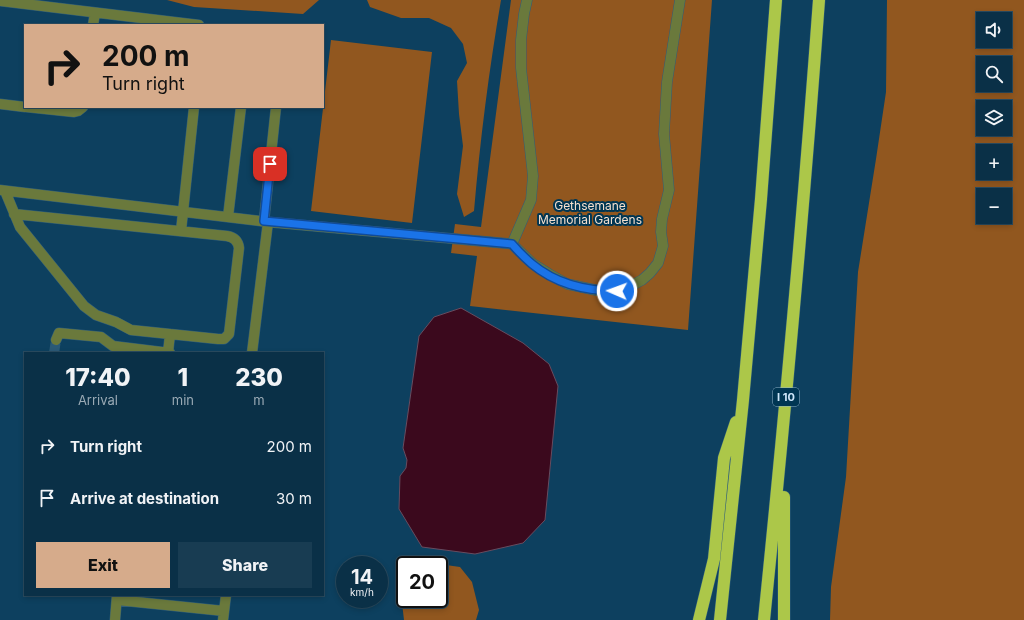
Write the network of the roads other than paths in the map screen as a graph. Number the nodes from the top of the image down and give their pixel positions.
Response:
1 (527, 0) edge
2 (680, 0) edge
3 (776, 0) edge
4 (819, 0) edge
5 (0, 1) edge
6 (95, 13) junction
7 (94, 24) edge
8 (190, 24) edge
9 (0, 104) edge
10 (24, 107) edge
11 (35, 108) edge
12 (81, 108) edge
13 (194, 108) edge
14 (241, 108) edge
15 (276, 108) edge
16 (2, 191) edge
17 (183, 212) junction
18 (14, 214) junction
19 (228, 217) junction
20 (266, 221) junction
21 (181, 231) junction
22 (512, 244) junction
23 (170, 334) junction
24 (56, 340) dead end
25 (112, 350) edge
26 (150, 352) edge
27 (169, 352) edge
28 (252, 352) edge
29 (743, 400) junction
30 (783, 433) junction
31 (226, 596) edge
32 (117, 597) edge
33 (224, 616) edge
34 (115, 620) edge
35 (699, 620) edge
36 (720, 620) edge
37 (764, 620) edge
38 (784, 620) edge

1 - 22 street
2 - 22 street
3 - 29 highway
4 - 30 highway, I 10
5 - 6 street
6 - 7 street
6 - 8 street
9 - 10 street
11 - 12 street
13 - 17 street
14 - 19 street
15 - 20 street
16 - 17 street
16 - 18 street
17 - 19 street
17 - 21 street
18 - 21 street
18 - 23 street
19 - 20 street
20 - 22 street
20 - 28 street
21 - 23 street
23 - 27 street
24 - 25 street
25 - 26 street
29 - 35 highway
29 - 36 highway
30 - 37 highway, I 10
30 - 38 highway
31 - 33 street
32 - 33 street
32 - 34 street

